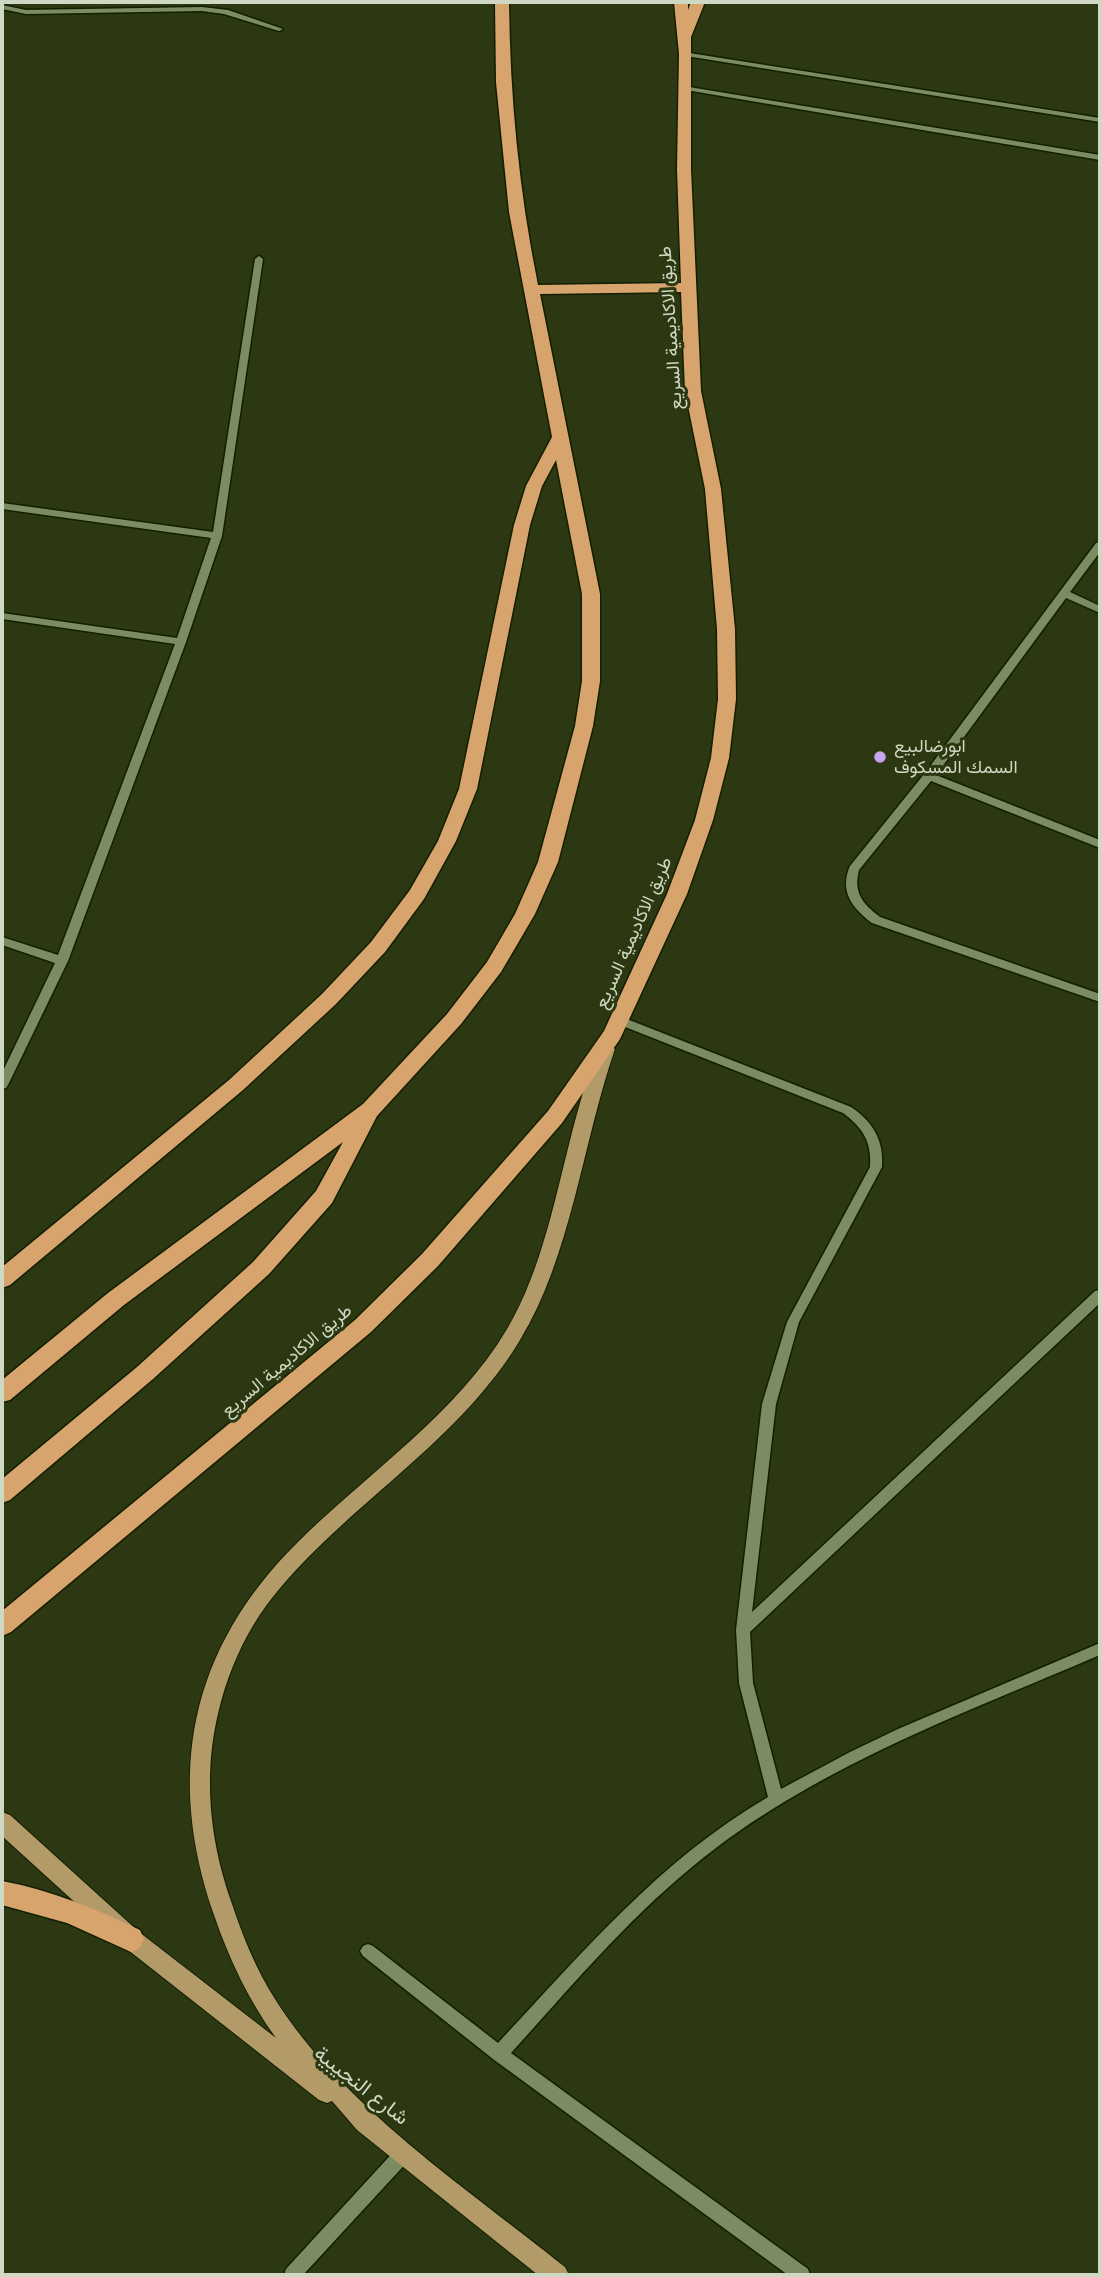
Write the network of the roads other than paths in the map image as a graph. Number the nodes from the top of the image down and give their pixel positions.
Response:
1 (502, 2) edge
2 (681, 2) edge
3 (698, 2) edge
4 (2, 7) edge
5 (279, 29) dead end
6 (686, 46) junction
7 (686, 88) junction
8 (1099, 118) edge
9 (1100, 158) edge
10 (258, 259) dead end
11 (687, 287) junction
12 (532, 290) junction
13 (561, 436) junction
14 (2, 506) edge
15 (217, 536) junction
16 (1100, 545) edge
17 (1065, 594) junction
18 (1100, 610) edge
19 (2, 616) edge
20 (181, 642) junction
21 (929, 776) junction
22 (1100, 844) edge
23 (2, 941) edge
24 (62, 961) junction
25 (1100, 998) edge
26 (616, 1027) junction
27 (2, 1085) edge
28 (370, 1110) junction
29 (2, 1279) edge
30 (1100, 1295) edge
31 (2, 1393) edge
32 (2, 1493) edge
33 (2, 1625) edge
34 (743, 1630) junction
35 (1100, 1649) edge
36 (776, 1799) junction
37 (2, 1822) edge
38 (2, 1893) edge
39 (131, 1940) junction
40 (368, 1951) dead end
41 (499, 2054) junction
42 (373, 2128) junction
43 (404, 2153) junction
44 (292, 2275) edge
45 (556, 2275) edge
46 (802, 2275) edge

1 - 12 highway
2 - 6 highway, طريق الاكاديمية السريع
3 - 6 highway
4 - 5 street
6 - 7 highway, طريق الاكاديمية السريع
6 - 8 street
7 - 9 street
7 - 11 highway, طريق الاكاديمية السريع
10 - 15 street
11 - 12 highway
11 - 26 highway, طريق الاكاديمية السريع
12 - 13 highway
13 - 28 highway
13 - 29 highway
14 - 15 street
15 - 20 street
16 - 17 street
17 - 18 street
17 - 21 street
19 - 20 street
20 - 24 street
21 - 22 street
21 - 25 street
23 - 24 street
24 - 27 street
26 - 33 highway, طريق الاكاديمية السريع
26 - 34 street
26 - 42 main road
28 - 31 highway
28 - 32 highway
30 - 34 street
34 - 36 street
35 - 36 street
36 - 41 street
37 - 39 main road, شارع النجيبية
38 - 39 highway
39 - 42 main road, شارع النجيبية
40 - 41 street
41 - 46 street
42 - 43 main road, شارع النجيبية
43 - 44 street
43 - 45 main road, شارع النجيبية

